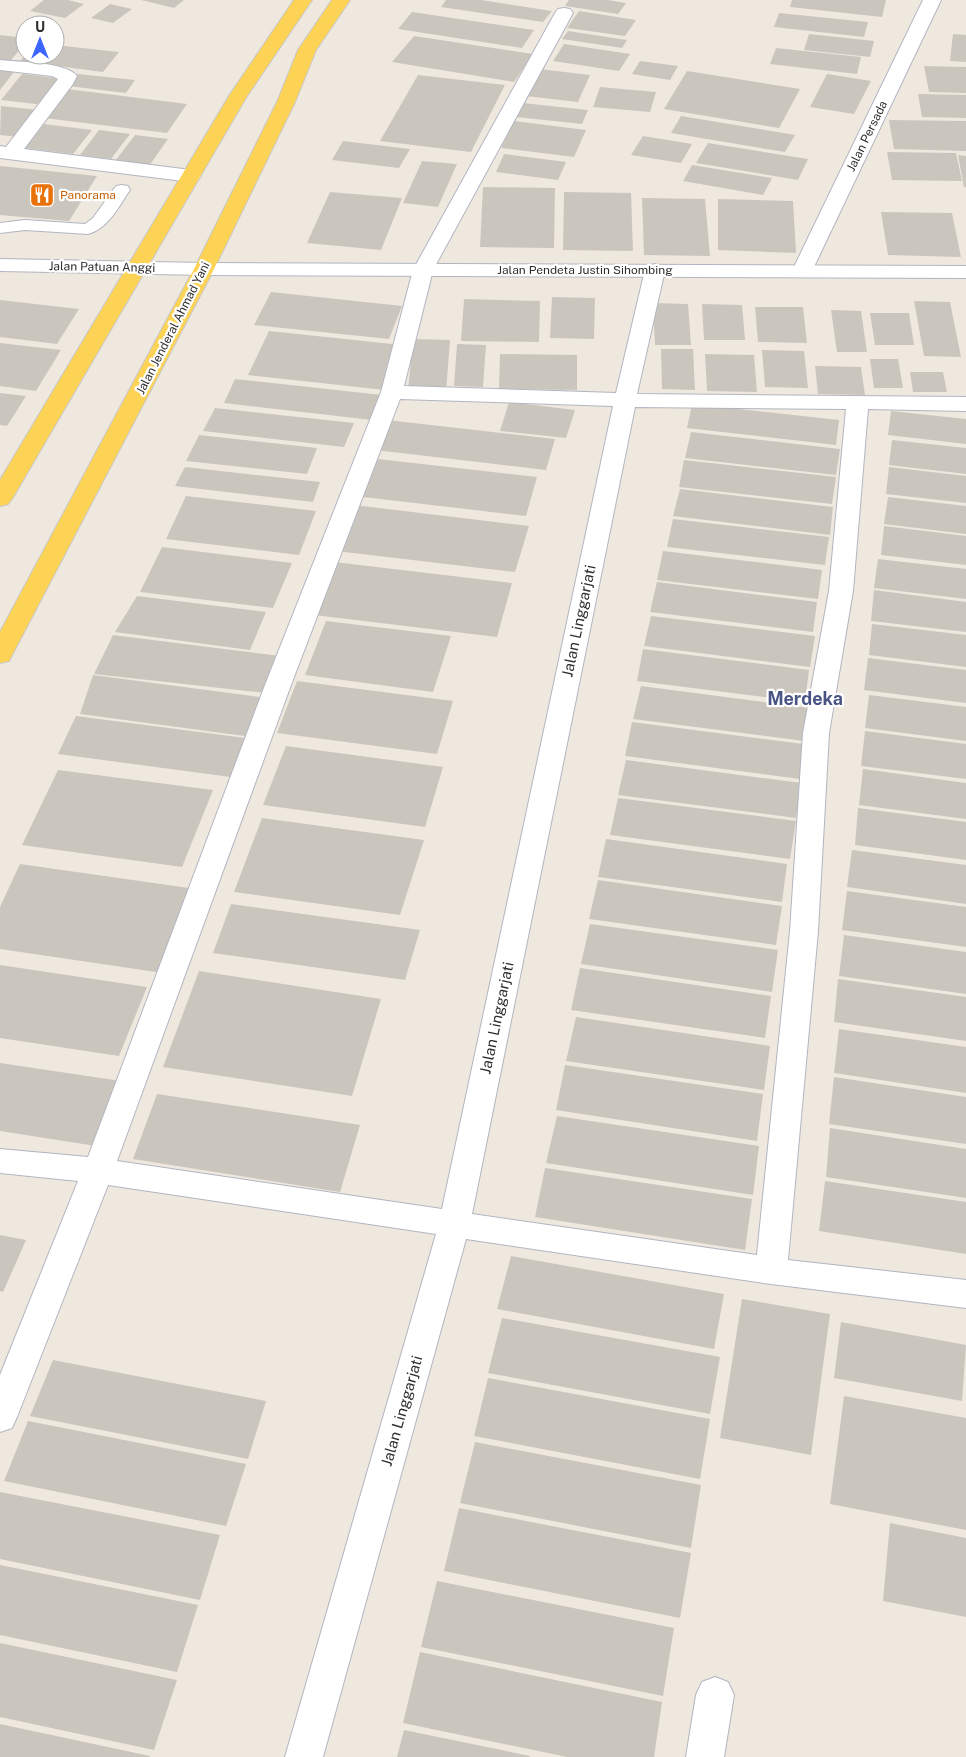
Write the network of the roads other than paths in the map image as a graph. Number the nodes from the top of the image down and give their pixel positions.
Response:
1 (303, 0) edge
2 (341, 0) edge
3 (932, 0) edge
4 (564, 13) dead end
5 (0, 66) edge
6 (6, 152) edge
7 (191, 176) junction
8 (122, 190) dead end
9 (0, 228) edge
10 (0, 265) edge
11 (136, 268) junction
12 (204, 269) junction
13 (423, 270) junction
14 (655, 270) junction
15 (802, 271) junction
16 (966, 272) edge
17 (392, 392) junction
18 (625, 400) junction
19 (858, 403) junction
20 (966, 404) edge
21 (0, 500) edge
22 (11, 613) edge
23 (0, 655) edge
24 (0, 1161) edge
25 (98, 1171) junction
26 (454, 1225) junction
27 (771, 1271) junction
28 (966, 1294) edge
29 (0, 1417) edge
30 (715, 1695) dead end
31 (304, 1757) edge
32 (706, 1757) edge

1 - 7 main road
2 - 12 main road, Jalan Jenderal Ahmad Yani
3 - 15 street, Jalan Persada
4 - 13 street
5 - 6 street
6 - 7 street
7 - 11 main road
8 - 9 lane
10 - 11 street, Jalan Patuan Anggi
11 - 12 street, Jalan Patuan Anggi
11 - 21 main road
12 - 13 street, Jalan Pendeta Justin Sihombing
12 - 22 main road, Jalan Jenderal Ahmad Yani
13 - 14 street, Jalan Pendeta Justin Sihombing
13 - 17 street
14 - 15 street, Jalan Pendeta Justin Sihombing
14 - 18 street, Jalan Linggarjati
15 - 16 street, Jalan Pendeta Justin Sihombing
17 - 18 street
17 - 25 street
18 - 19 street
18 - 26 street, Jalan Linggarjati
19 - 20 street
19 - 27 street
22 - 23 main road, Jalan Jenderal Ahmad Yani
24 - 25 street
25 - 26 street
25 - 29 street
26 - 27 street
26 - 31 street, Jalan Linggarjati
27 - 28 street
30 - 32 street

